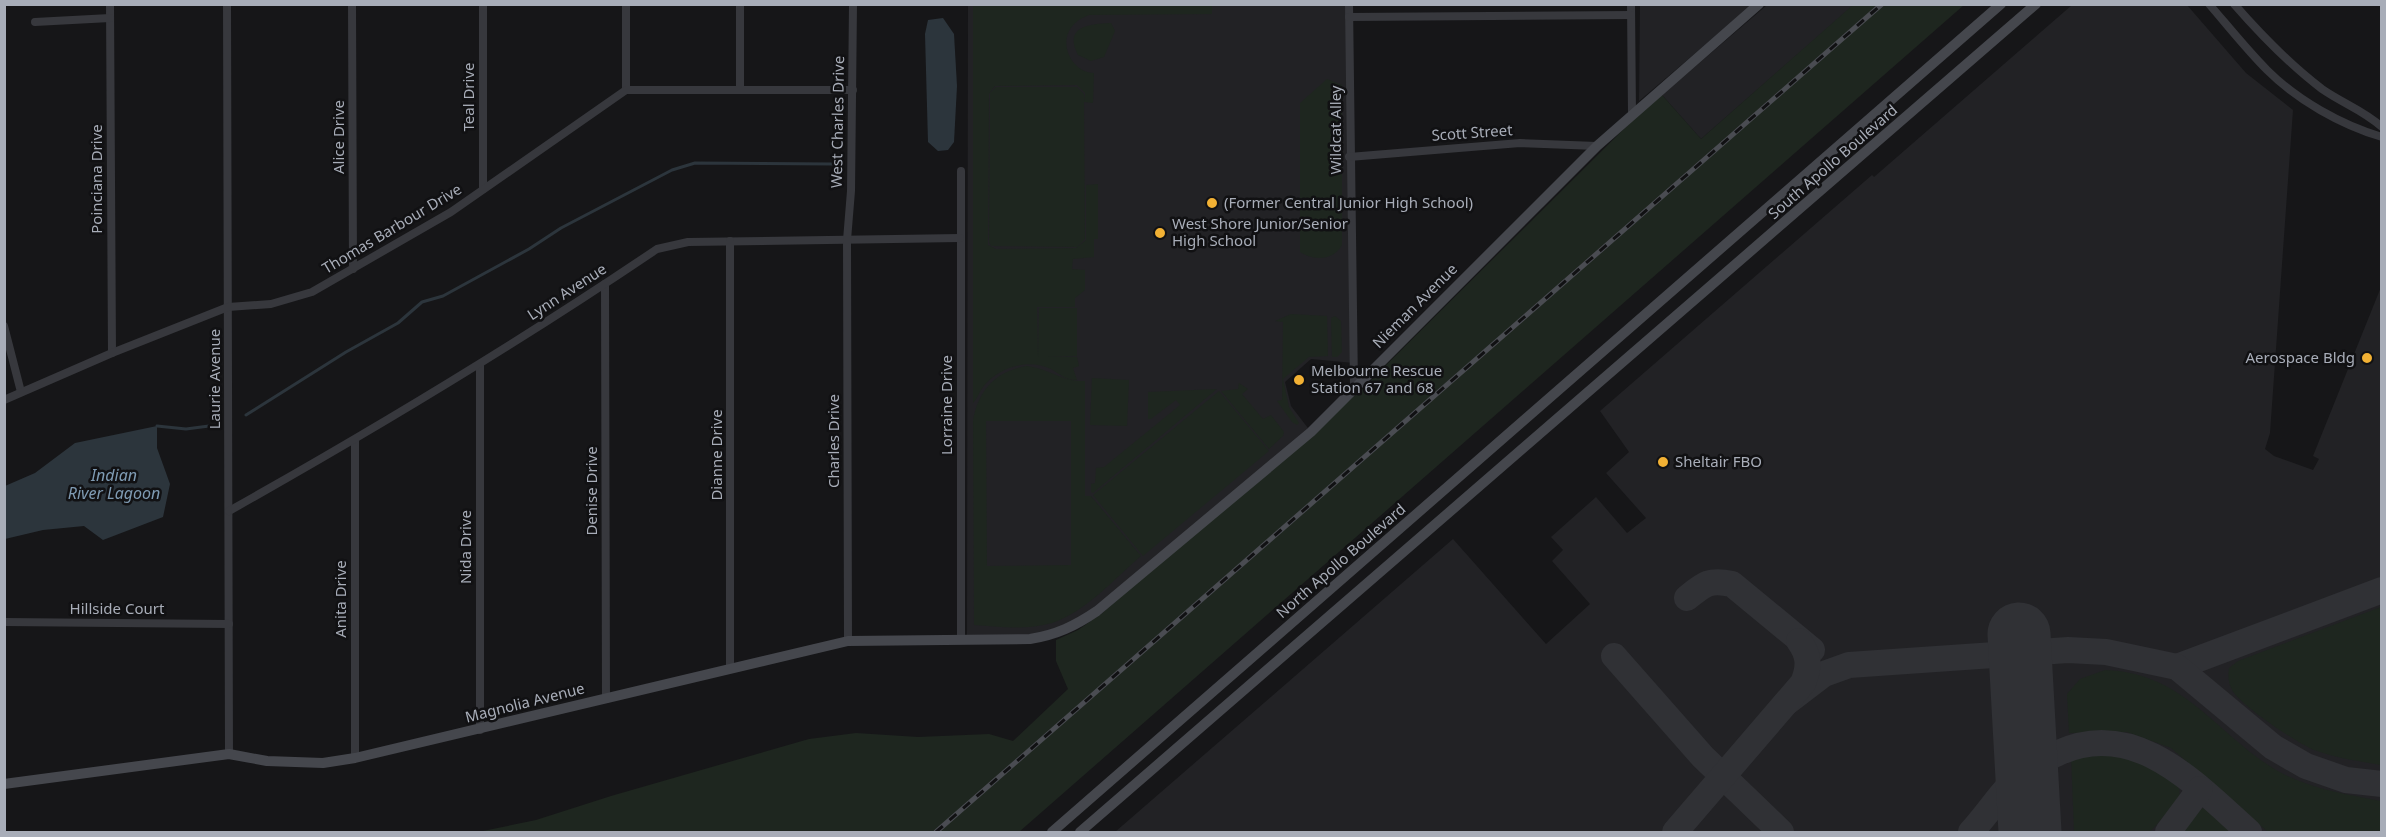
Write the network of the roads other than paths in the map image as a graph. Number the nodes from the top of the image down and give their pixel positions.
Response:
1 (110, 4) edge
2 (227, 4) edge
3 (352, 4) edge
4 (483, 4) edge
5 (626, 4) edge
6 (740, 4) edge
7 (853, 4) edge
8 (1349, 4) edge
9 (1631, 4) edge
10 (1759, 4) edge
11 (2001, 4) edge
12 (2036, 4) edge
13 (2209, 4) edge
14 (2234, 4) edge
15 (1631, 15) junction
16 (1348, 17) junction
17 (110, 18) junction
18 (35, 22) dead end
19 (740, 88) junction
20 (626, 90) junction
21 (853, 90) junction
22 (1632, 114) junction
23 (2382, 127) edge
24 (2382, 137) edge
25 (1597, 146) junction
26 (1349, 156) junction
27 (961, 171) dead end
28 (483, 189) junction
29 (960, 238) junction
30 (847, 240) junction
31 (730, 241) junction
32 (353, 269) junction
33 (605, 284) junction
34 (228, 307) junction
35 (1650, 312) joint
36 (4, 326) edge
37 (112, 353) junction
38 (480, 364) junction
39 (1354, 387) junction
40 (21, 392) junction
41 (4, 400) edge
42 (355, 440) junction
43 (229, 511) junction
44 (4, 622) edge
45 (229, 624) junction
46 (1052, 636) joint
47 (961, 640) junction
48 (848, 641) junction
49 (730, 669) junction
50 (606, 699) junction
51 (480, 730) junction
52 (229, 754) junction
53 (355, 758) junction
54 (4, 784) edge
55 (1052, 832) edge
56 (1080, 832) edge

1 - 17 street, Poinciana Drive
2 - 34 street, Laurie Avenue
3 - 32 street, Alice Drive
4 - 28 street, Teal Drive
5 - 20 street
6 - 19 street
7 - 21 street, West Charles Drive
8 - 16 street, Wildcat Alley
9 - 15 street
10 - 22 street, Nieman Avenue
11 - 35 street, South Apollo Boulevard
12 - 56 street, South Apollo Boulevard
13 - 24 street
14 - 23 street
15 - 16 street
15 - 22 street
16 - 26 street, Wildcat Alley
17 - 18 street
17 - 37 street, Poinciana Drive
19 - 20 street
19 - 21 street
20 - 28 street, Thomas Barbour Drive
21 - 30 street, West Charles Drive
22 - 25 street, Nieman Avenue
25 - 26 street, Scott Street
25 - 39 street, Nieman Avenue
26 - 39 street, Wildcat Alley
27 - 29 street, Lorraine Drive
28 - 32 street, Thomas Barbour Drive
29 - 30 street, Lynn Avenue
29 - 47 street, Lorraine Drive
30 - 31 street, Lynn Avenue
30 - 48 street, Charles Drive
31 - 33 street, Lynn Avenue
31 - 49 street, Dianne Drive
32 - 34 street, Thomas Barbour Drive
33 - 38 street, Lynn Avenue
33 - 50 street, Denise Drive
34 - 37 street, Thomas Barbour Drive
34 - 43 street, Laurie Avenue
35 - 55 street, North Apollo Boulevard
36 - 40 street
37 - 40 street, Thomas Barbour Drive
38 - 42 street, Lynn Avenue
38 - 51 street, Nida Drive
39 - 46 street, Nieman Avenue
40 - 41 street, Thomas Barbour Drive
42 - 43 street, Lynn Avenue
42 - 53 street, Anita Drive
43 - 45 street, Laurie Avenue
44 - 45 street, Hillside Court
45 - 52 street, Laurie Avenue
46 - 47 street, Magnolia Avenue
47 - 48 street, Magnolia Avenue
48 - 49 street, Magnolia Avenue
49 - 50 street, Magnolia Avenue
50 - 51 street, Magnolia Avenue
51 - 53 street, Magnolia Avenue
52 - 53 street, Magnolia Avenue
52 - 54 street, Magnolia Avenue

